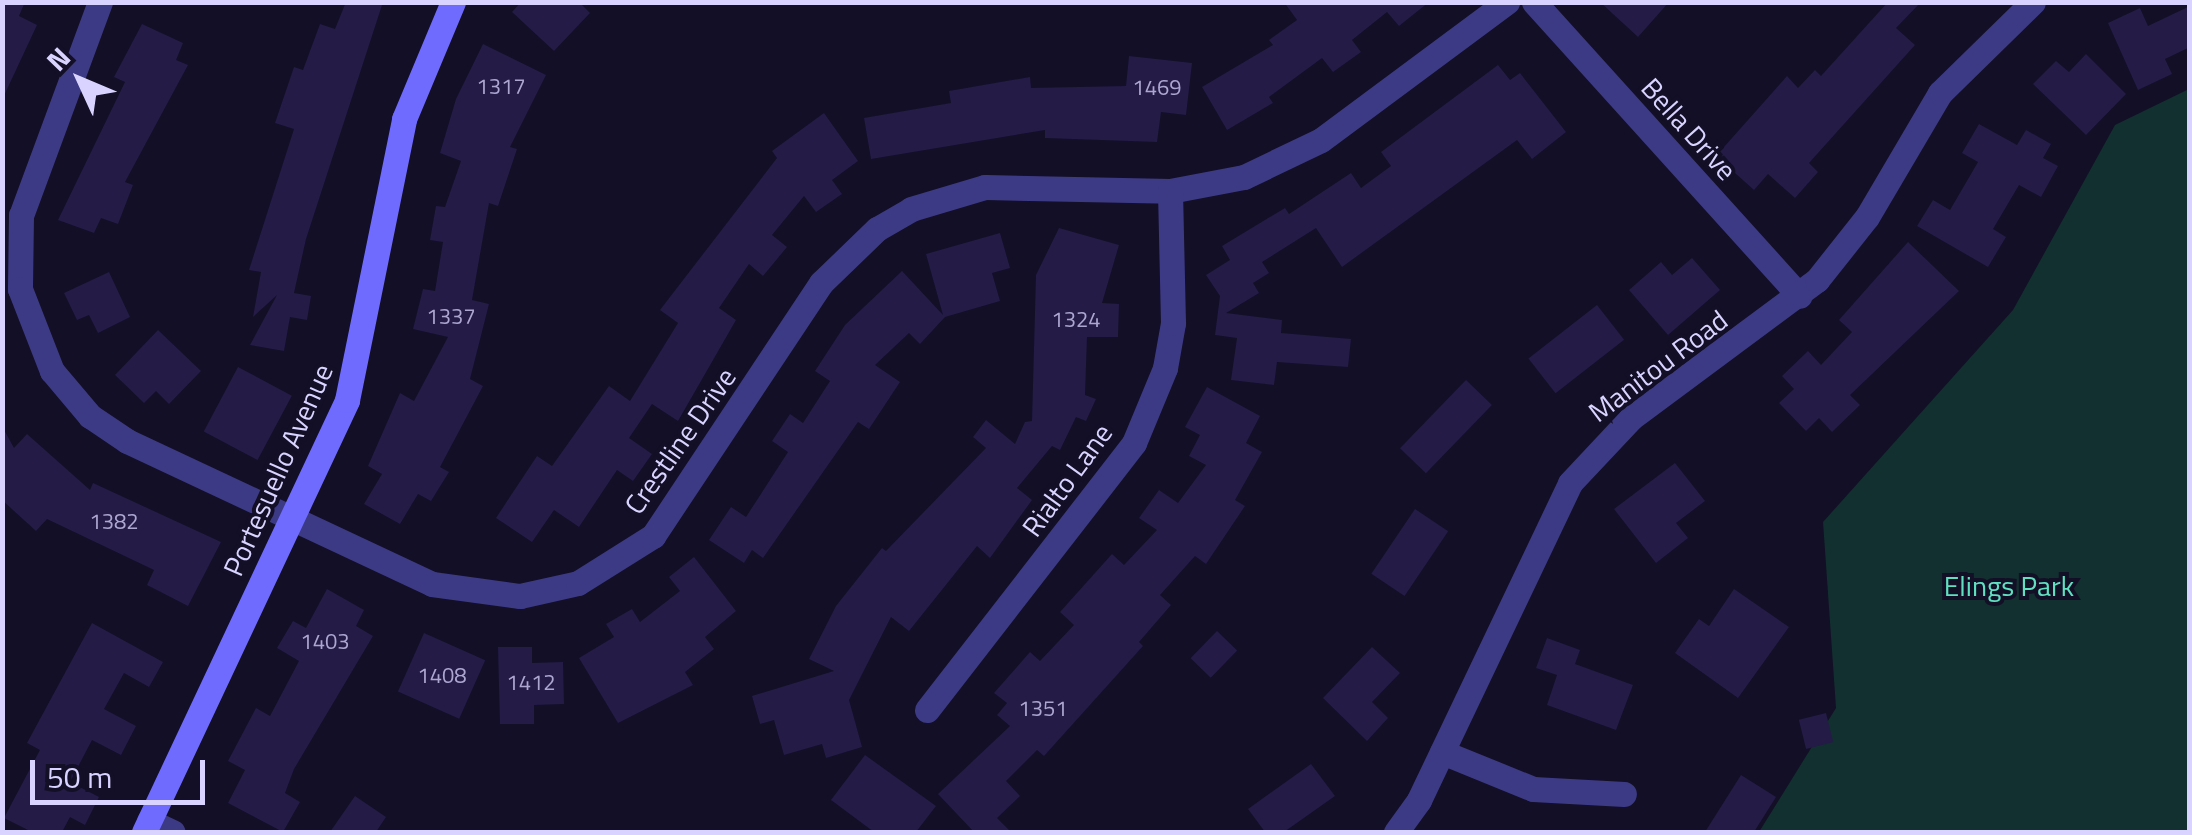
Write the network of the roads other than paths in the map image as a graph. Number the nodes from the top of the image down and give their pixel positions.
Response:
1 (100, 2) edge
2 (453, 2) edge
3 (1506, 2) edge
4 (1534, 2) edge
5 (2034, 2) edge
6 (1170, 191) junction
7 (1800, 296) junction
8 (291, 520) junction
9 (927, 710) dead end
10 (1442, 752) junction
11 (1624, 794) dead end
12 (146, 827) edge
13 (173, 832) edge
14 (1396, 832) edge

1 - 8 street, Crestline Drive
2 - 8 street, Portesuello Avenue
3 - 6 street, Crestline Drive
4 - 7 street, Bella Drive
5 - 7 street, Manitou Road
6 - 8 street, Crestline Drive
6 - 9 street, Rialto Lane
7 - 10 street, Manitou Road
8 - 12 street, Portesuello Avenue
10 - 11 street
10 - 14 street, Manitou Road
12 - 13 street

